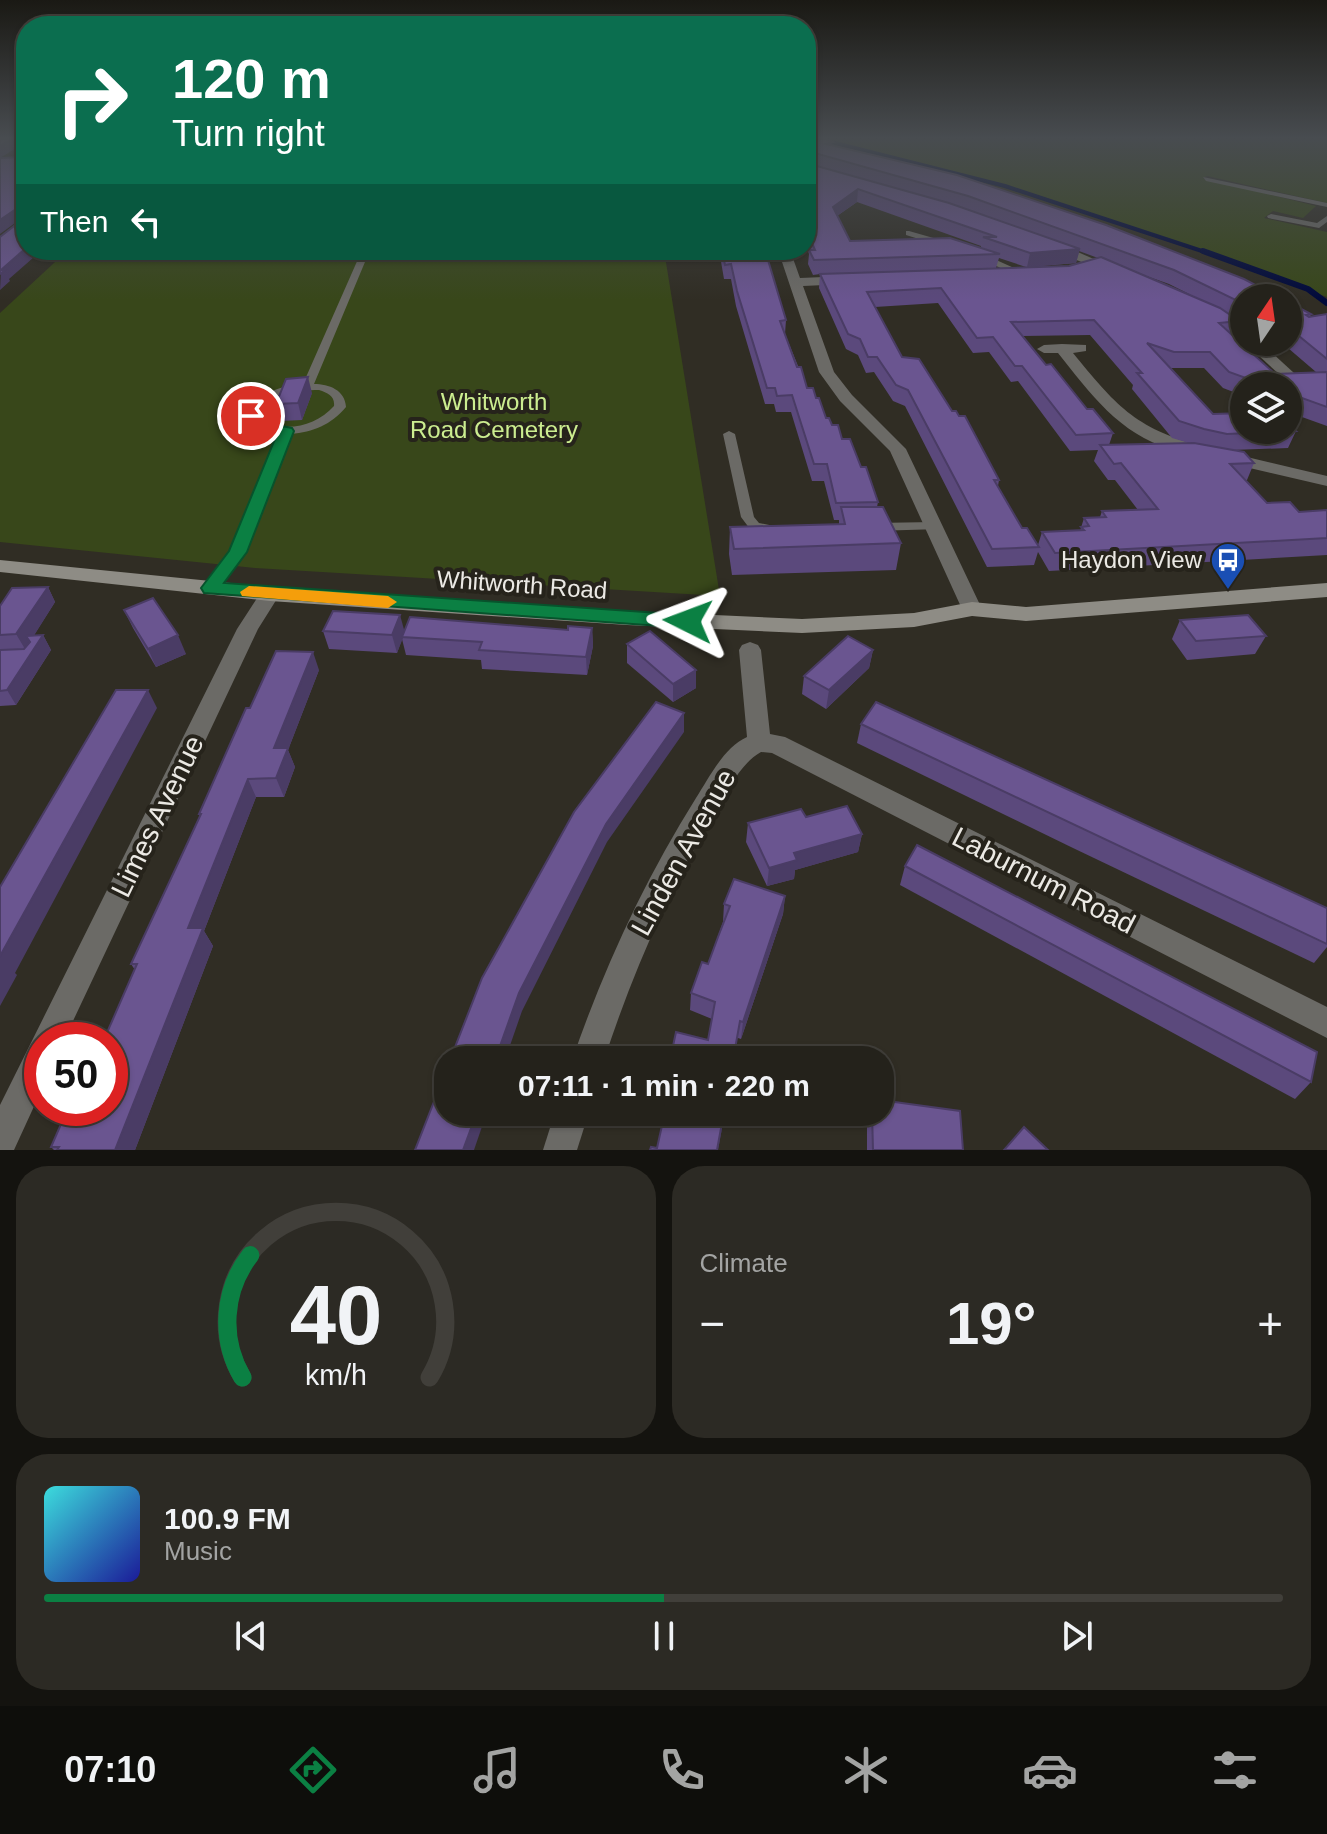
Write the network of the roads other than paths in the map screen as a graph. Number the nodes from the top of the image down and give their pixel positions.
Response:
1 (1270, 193) edge
2 (1327, 205) edge
3 (1271, 216) dead end
4 (1327, 218) edge
5 (909, 233) dead end
6 (1043, 242) edge
7 (955, 247) edge
8 (968, 252) edge
9 (362, 260) edge
10 (787, 260) edge
11 (1097, 264) junction
12 (1075, 272) edge
13 (1032, 274) joint
14 (1124, 275) edge
15 (985, 276) edge
16 (855, 280) edge
17 (795, 282) junction
18 (1206, 309) edge
19 (1230, 326) edge
20 (1062, 348) junction
21 (1081, 348) dead end
22 (1044, 349) dead end
23 (1267, 356) edge
24 (1285, 372) edge
25 (307, 387) junction
26 (286, 431) junction
27 (729, 434) dead end
28 (1326, 479) edge
29 (935, 526) junction
30 (863, 528) edge
31 (790, 530) edge
32 (0, 566) edge
33 (211, 588) junction
34 (1327, 590) edge
35 (270, 594) junction
36 (972, 609) junction
37 (750, 650) dead end
38 (759, 742) junction
39 (57, 1022) edge
40 (1327, 1023) edge
41 (593, 1046) edge
42 (24, 1091) edge
43 (568, 1126) edge
44 (0, 1142) edge
45 (560, 1150) edge

1 - 2 lane
3 - 4 lane
5 - 7 lane
6 - 11 street
8 - 13 lane
9 - 25 lane
10 - 17 street
11 - 12 street
11 - 14 street
13 - 15 street
16 - 17 street
17 - 29 street
18 - 19 street
20 - 21 street
20 - 22 street
20 - 28 street
23 - 24 street
25 - 26 lane
25 - 26 lane
26 - 33 lane
27 - 31 lane
29 - 30 lane
29 - 36 street
32 - 33 main road, Whitworth Road
33 - 35 main road, Whitworth Road
34 - 36 main road, Whitworth Road
35 - 36 main road, Whitworth Road
35 - 39 street, Limes Avenue
37 - 38 street
38 - 40 street, Laburnum Road
38 - 41 street, Linden Avenue
42 - 44 street
43 - 45 street

